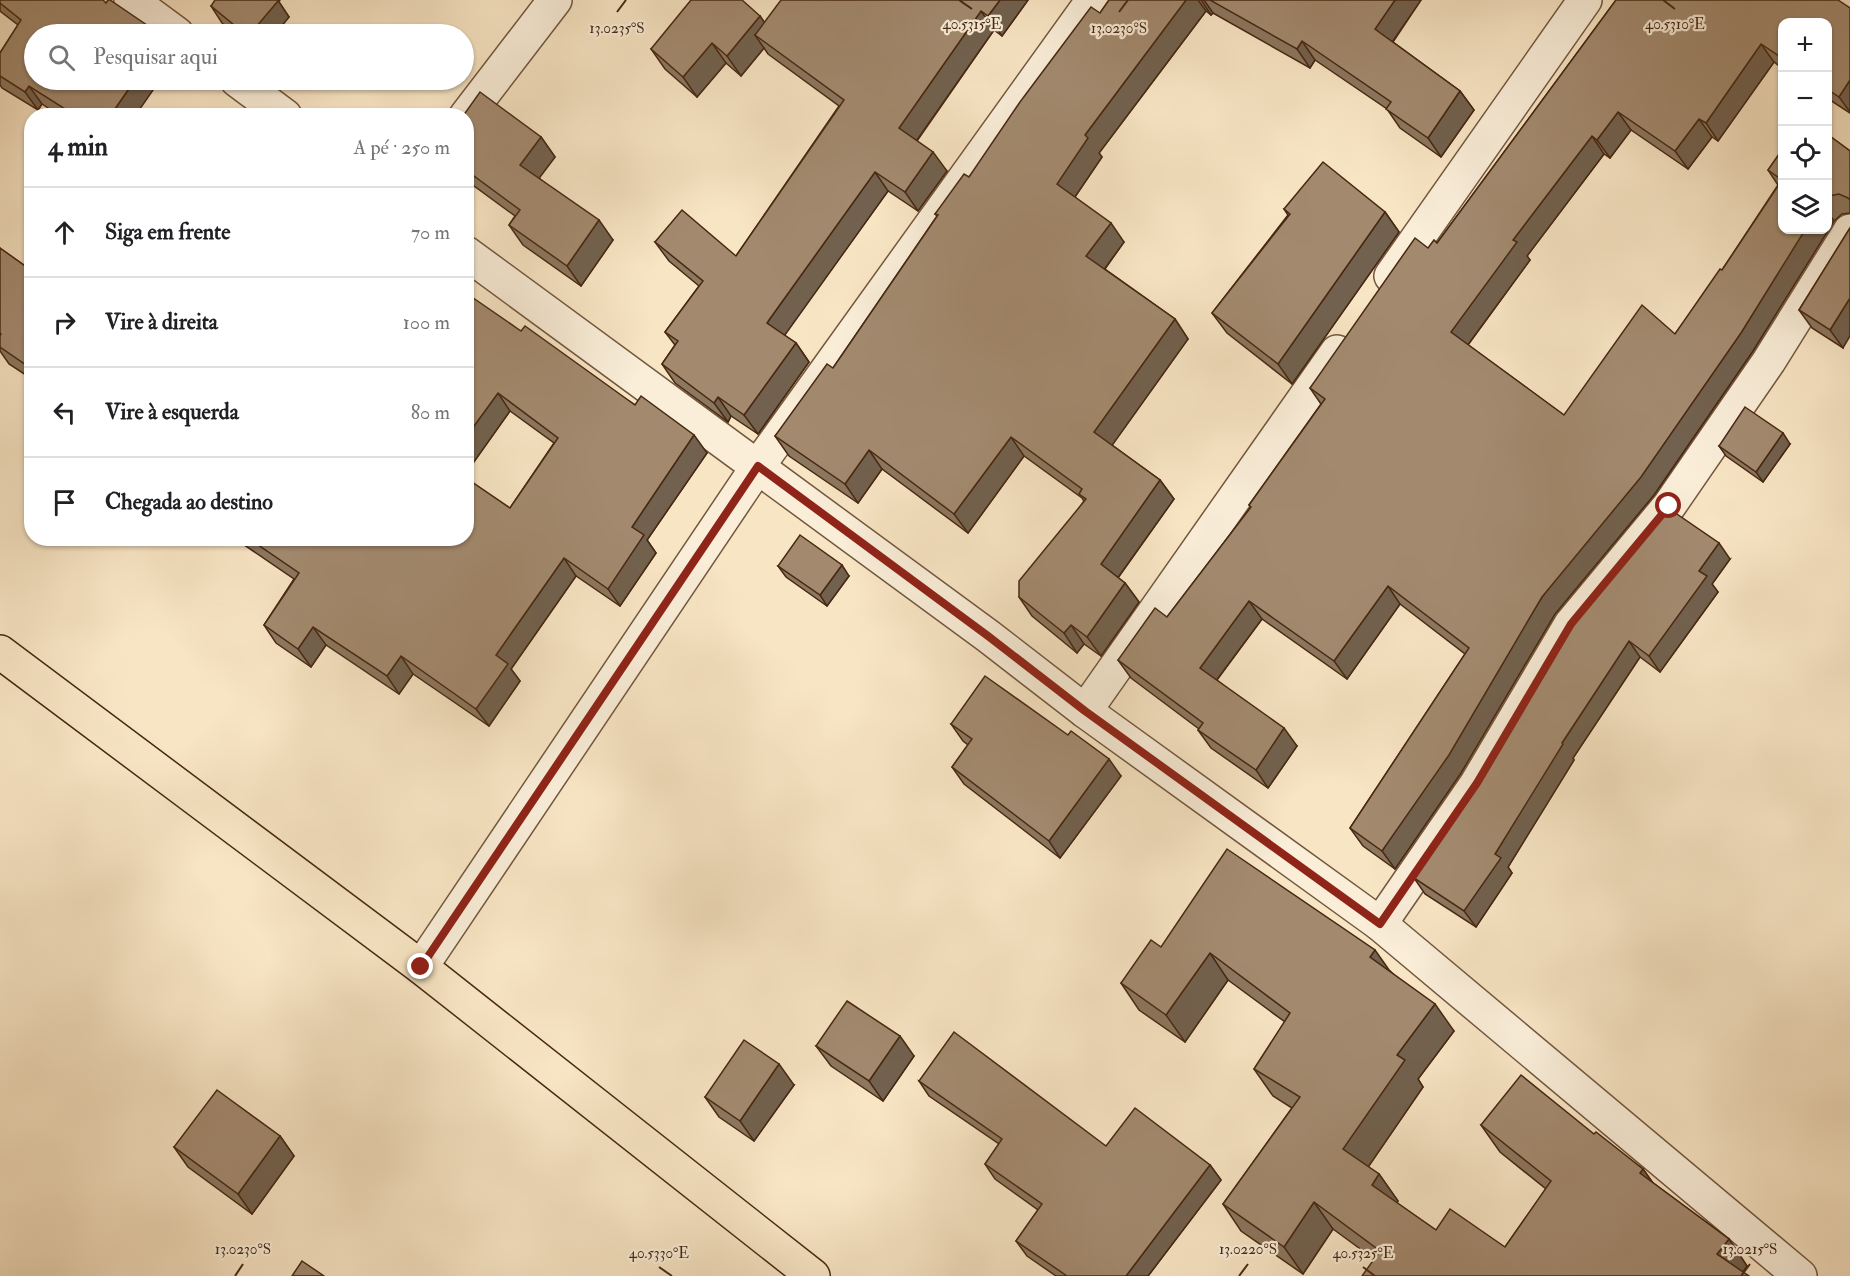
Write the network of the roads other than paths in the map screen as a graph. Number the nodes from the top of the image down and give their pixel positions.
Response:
1 (131, 0) edge
2 (555, 0) edge
3 (1093, 0) edge
4 (1585, 0) edge
5 (163, 24) edge
6 (250, 90) edge
7 (274, 108) edge
8 (472, 108) edge
9 (1850, 231) edge
10 (474, 259) edge
11 (1372, 303) edge
12 (1352, 332) edge
13 (758, 466) junction
14 (0, 652) edge
15 (1085, 711) junction
16 (1380, 924) junction
17 (421, 967) junction
18 (813, 1276) edge
19 (1800, 1276) edge

1 - 5 street
2 - 8 street
3 - 13 street
4 - 11 street
6 - 7 street
9 - 16 street
10 - 13 street
12 - 15 street
13 - 15 street
13 - 17 street
14 - 17 highway
15 - 16 street
16 - 19 street
17 - 18 highway

